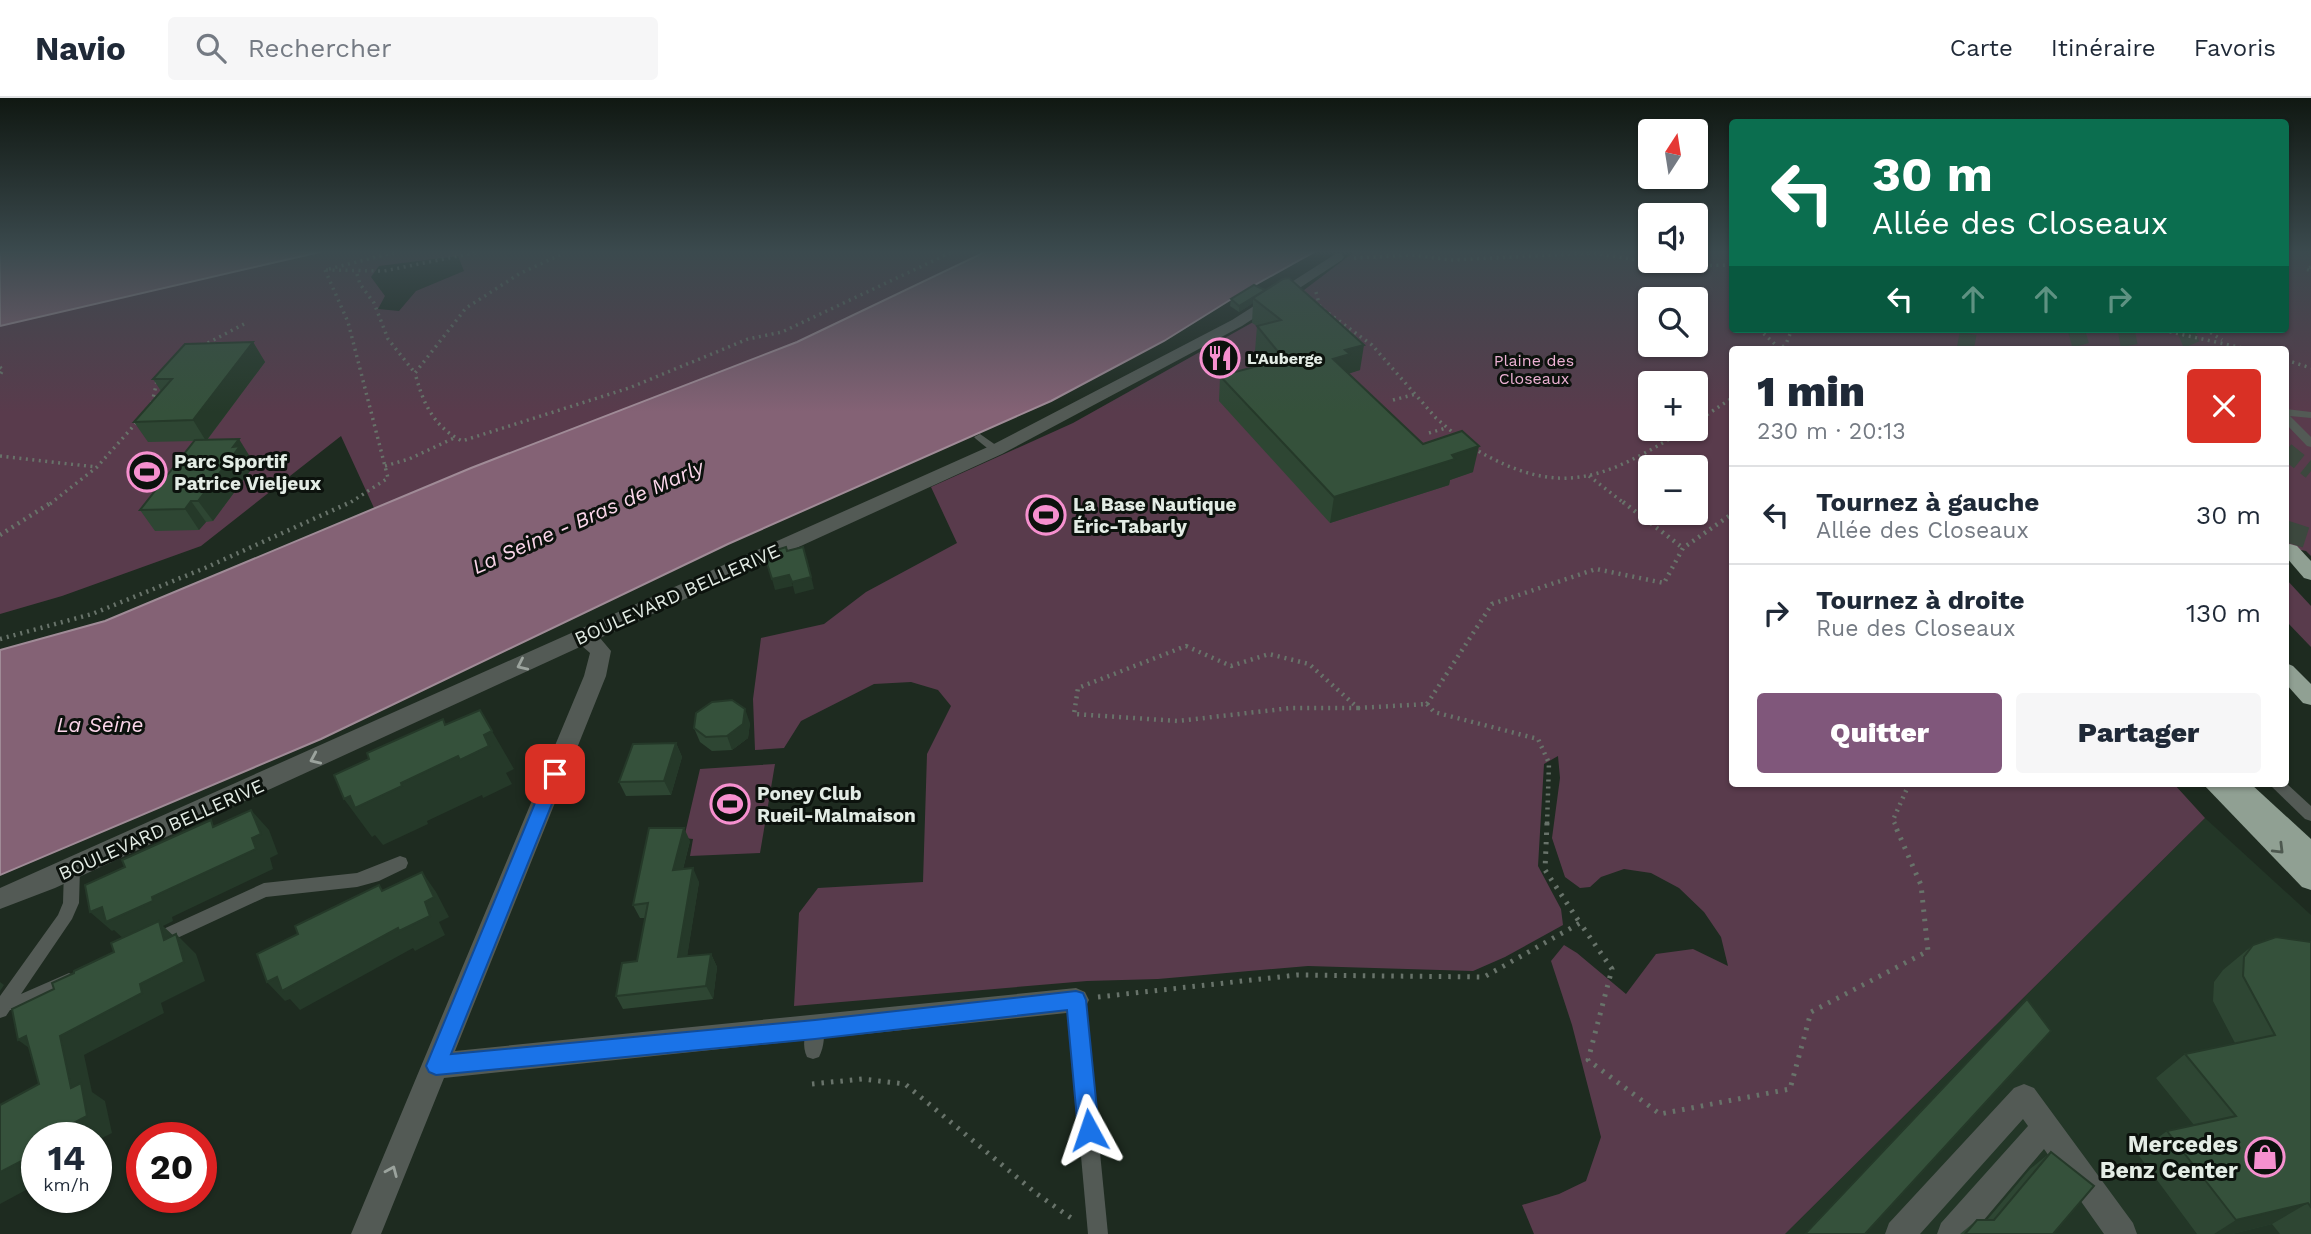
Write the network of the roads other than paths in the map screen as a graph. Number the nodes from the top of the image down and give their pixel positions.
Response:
1 (1264, 305) edge
2 (2289, 412) edge
3 (2311, 415) edge
4 (2289, 421) edge
5 (980, 436) dead end
6 (2311, 443) edge
7 (996, 450) junction
8 (2290, 550) dead end
9 (2311, 573) edge
10 (584, 636) junction
11 (2289, 674) edge
12 (2311, 697) edge
13 (2217, 787) edge
14 (2239, 787) edge
15 (2280, 787) edge
16 (2311, 815) edge
17 (2311, 853) edge
18 (400, 863) dead end
19 (72, 869) junction
20 (2311, 880) edge
21 (0, 899) edge
22 (138, 949) edge
23 (88, 972) edge
24 (1076, 1000) joint
25 (3, 1006) edge
26 (436, 1066) junction
27 (2045, 1127) junction
28 (1090, 1230) edge
29 (366, 1234) edge
30 (1900, 1234) edge
31 (1952, 1234) edge
32 (2122, 1234) edge

1 - 7 street, BOULEVARD BELLERIVE
2 - 3 lane
4 - 6 lane
5 - 7 lane
7 - 10 street, BOULEVARD BELLERIVE
8 - 9 highway
10 -> 19 street, BOULEVARD BELLERIVE
10 - 26 street
11 - 12 highway
13 -> 20 highway
14 - 17 highway
15 - 16 lane
18 - 22 lane
19 - 21 street, BOULEVARD BELLERIVE
19 - 25 lane
23 - 25 lane
24 - 26 street
24 - 28 lane
29 -> 26 street
27 - 30 street
27 - 31 street
27 - 32 street

